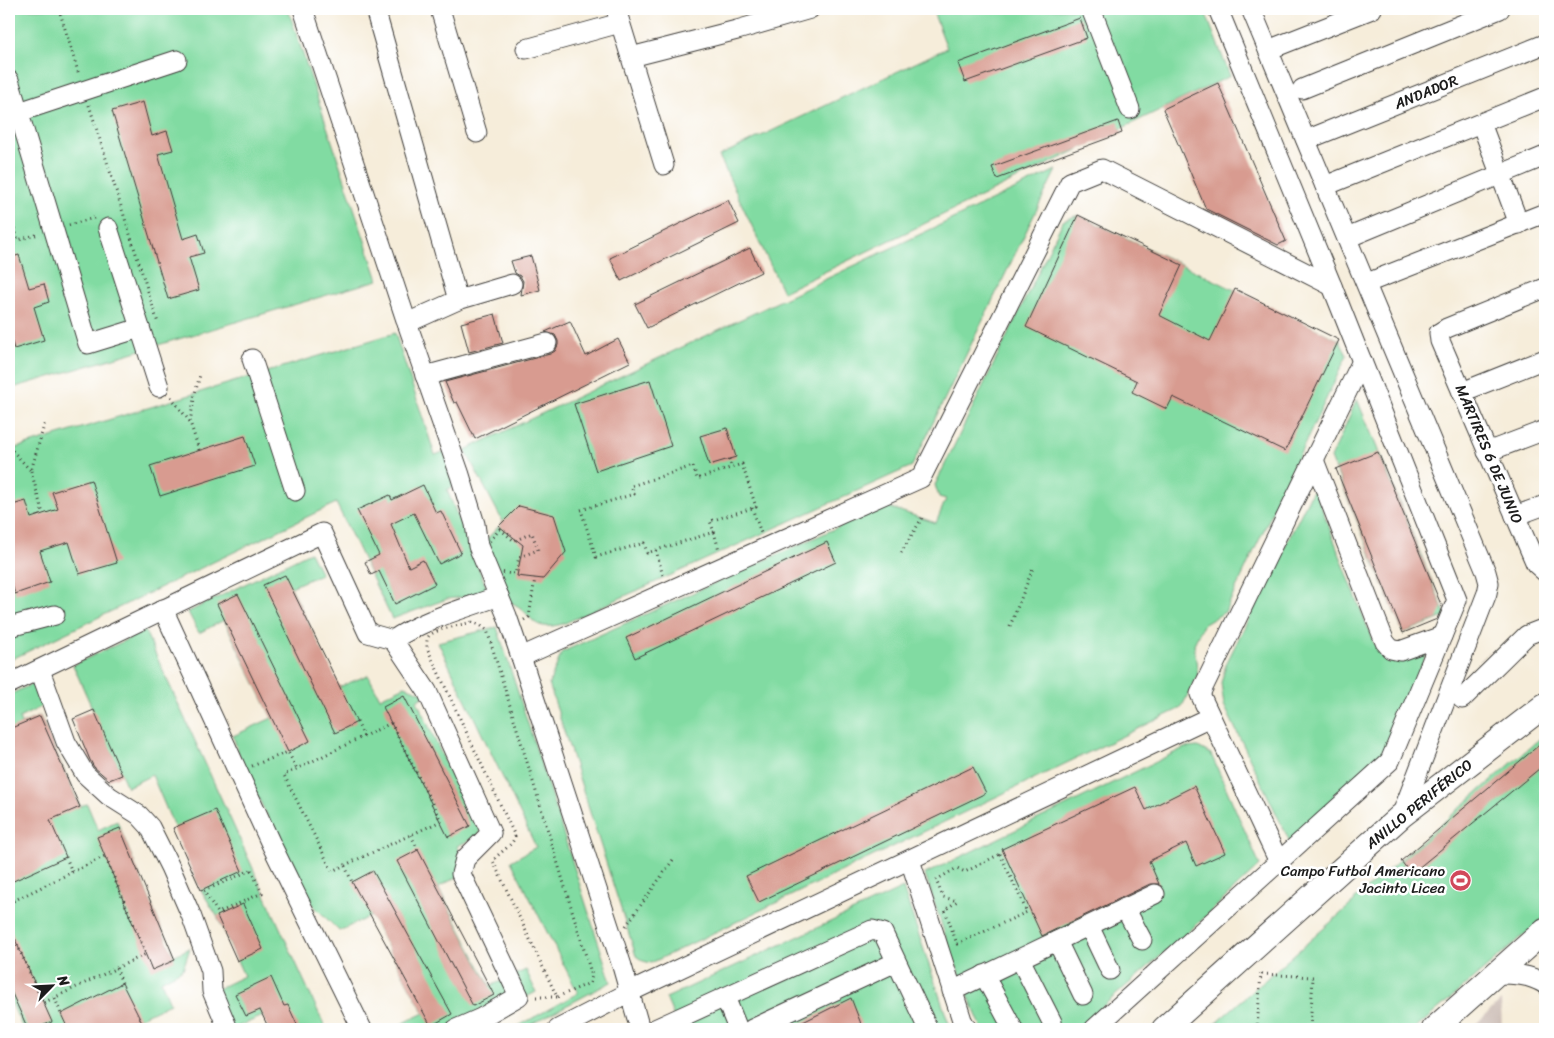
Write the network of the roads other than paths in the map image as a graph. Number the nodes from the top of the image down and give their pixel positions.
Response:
1 (303, 9) edge
2 (375, 9) edge
3 (440, 9) edge
4 (810, 9) edge
5 (1092, 9) edge
6 (1218, 9) edge
7 (1250, 9) edge
8 (1372, 9) edge
9 (1500, 9) edge
10 (618, 16) edge
11 (1545, 44) edge
12 (526, 49) dead end
13 (1268, 50) junction
14 (630, 57) junction
15 (177, 60) dead end
16 (9, 80) edge
17 (1302, 89) dead end
18 (1545, 97) edge
19 (1130, 109) dead end
20 (18, 112) junction
21 (1481, 122) junction
22 (477, 133) dead end
23 (1306, 140) junction
24 (1545, 156) edge
25 (664, 165) dead end
26 (1501, 174) junction
27 (1326, 186) junction
28 (1545, 213) edge
29 (1519, 224) junction
30 (108, 228) dead end
31 (1347, 238) junction
32 (512, 284) dead end
33 (1367, 284) junction
34 (1332, 286) junction
35 (1545, 288) edge
36 (458, 300) junction
37 (407, 323) junction
38 (140, 328) junction
39 (547, 342) dead end
40 (252, 359) dead end
41 (1545, 359) edge
42 (1362, 361) junction
43 (426, 376) junction
44 (164, 390) road end
45 (1462, 392) junction
46 (1545, 430) edge
47 (1488, 452) junction
48 (1314, 460) junction
49 (295, 491) dead end
50 (1545, 505) edge
51 (1515, 516) junction
52 (1545, 572) edge
53 (499, 596) junction
54 (163, 609) junction
55 (55, 615) dead end
56 (9, 627) edge
57 (1545, 628) edge
58 (1442, 636) junction
59 (393, 640) junction
60 (521, 657) junction
61 (40, 670) junction
62 (9, 684) edge
63 (1462, 699) dead end
64 (1545, 705) edge
65 (1210, 717) junction
66 (1401, 816) junction
67 (910, 860) junction
68 (1279, 862) junction
69 (1155, 894) dead end
70 (1125, 908) junction
71 (1089, 926) junction
72 (1545, 930) edge
73 (1142, 940) dead end
74 (1057, 941) junction
75 (1020, 959) junction
76 (896, 962) junction
77 (1110, 970) dead end
78 (1495, 974) junction
79 (984, 976) junction
80 (1545, 984) edge
81 (952, 991) junction
82 (630, 992) junction
83 (1083, 995) dead end
84 (724, 997) junction
85 (688, 1022) edge
86 (1052, 1022) dead end
87 (228, 1029) edge
88 (362, 1029) edge
89 (456, 1029) edge
90 (558, 1029) edge
91 (640, 1029) edge
92 (655, 1029) edge
93 (738, 1029) edge
94 (752, 1029) edge
95 (928, 1029) edge
96 (967, 1029) edge
97 (1013, 1029) edge
98 (1094, 1029) edge
99 (1164, 1029) edge
100 (1434, 1029) edge

1 - 37 street
2 - 36 street
3 - 22 street
4 - 14 street
5 - 19 street
6 - 34 street
7 - 13 street
8 - 13 street
9 - 17 street
10 - 12 street
10 - 14 street
11 - 23 street, ANDADOR
13 - 23 street
14 - 25 street
15 - 20 street
16 - 20 street
18 - 21 street
20 - 38 street
21 - 26 street
21 - 27 street
23 - 27 street
24 - 26 street
26 - 29 street
26 - 31 street
27 - 31 street
28 - 29 street
29 - 33 street
30 - 38 street
31 - 33 street
32 - 36 street
33 - 66 street
34 - 42 street
34 - 60 street
35 - 45 street, MARTIRES 6 DE JUNIO
36 - 37 street
37 - 43 street
38 - 44 street
39 - 43 street
40 - 49 street
41 - 45 street
42 - 48 street
42 - 58 street
43 - 53 street
45 - 47 street, MARTIRES 6 DE JUNIO
46 - 47 street
47 - 51 street, MARTIRES 6 DE JUNIO
48 - 58 street
48 - 65 street
50 - 51 street
51 - 52 street, MARTIRES 6 DE JUNIO
53 - 59 street
53 - 60 street
54 - 59 street
54 - 61 street
54 - 88 street
55 - 56 street
57 - 63 street
58 - 68 street
59 - 89 street
60 - 82 street
61 - 62 street
61 - 87 street
64 - 66 main road, ANILLO PERIFÉRICO
65 - 67 street
65 - 68 street
66 - 99 main road, ANILLO PERIFÉRICO
67 - 81 street
67 - 82 street
68 - 98 street
69 - 70 street
70 - 71 street
70 - 73 street
71 - 74 street
71 - 77 street
72 - 78 main road
74 - 75 street
74 - 83 street
75 - 79 street
75 - 86 street
76 - 84 street
76 - 94 street
76 - 95 street
78 - 80 street
78 - 100 main road
79 - 81 street
79 - 97 street
81 - 96 street
82 - 90 street
82 - 91 street
84 - 85 street
84 - 93 street
85 - 92 street

